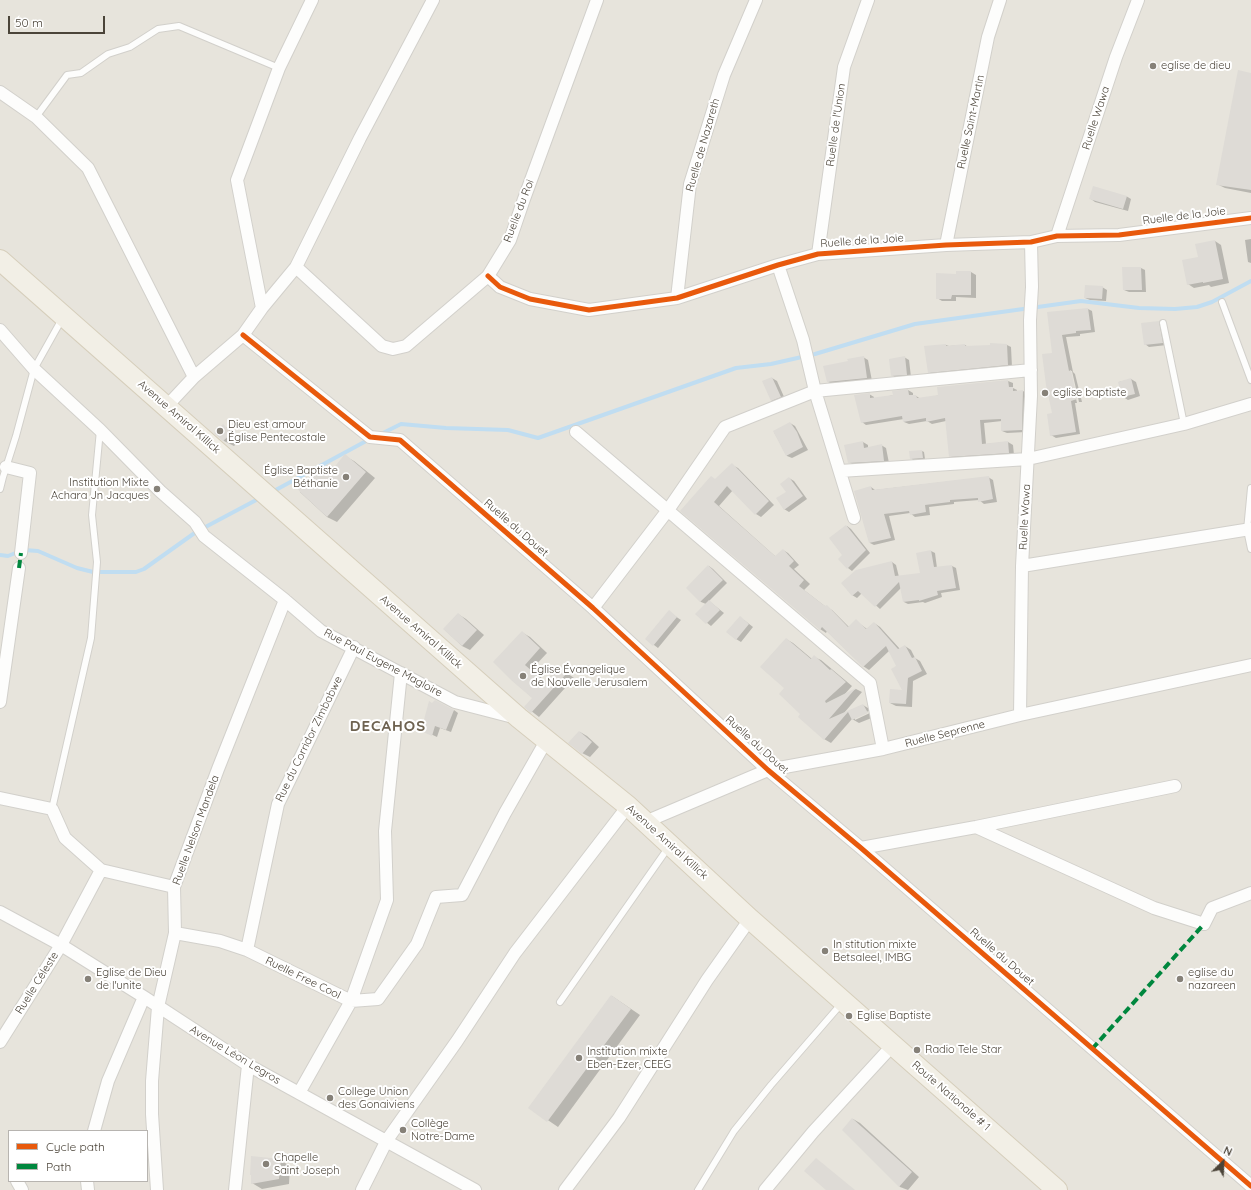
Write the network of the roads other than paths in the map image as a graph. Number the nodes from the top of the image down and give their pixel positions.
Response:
1 (312, 0) edge
2 (433, 0) edge
3 (597, 0) edge
4 (756, 0) edge
5 (868, 0) edge
6 (1000, 0) edge
7 (1138, 0) edge
8 (279, 68) junction
9 (0, 92) edge
10 (36, 117) junction
11 (1251, 218) edge
12 (1057, 236) junction
13 (1031, 242) junction
14 (946, 245) junction
15 (818, 254) junction
16 (0, 260) edge
17 (778, 265) junction
18 (296, 267) junction
19 (488, 276) junction
20 (677, 298) junction
21 (1222, 302) dead end
22 (262, 308) junction
23 (64, 316) junction
24 (1163, 323) dead end
25 (0, 330) edge
26 (243, 335) junction
27 (34, 369) junction
28 (1031, 370) junction
29 (194, 377) junction
30 (1251, 380) edge
31 (815, 391) junction
32 (1251, 404) edge
33 (166, 406) junction
34 (1184, 424) junction
35 (100, 430) junction
36 (576, 432) dead end
37 (1028, 459) junction
38 (6, 467) junction
39 (840, 471) junction
40 (1251, 488) edge
41 (0, 489) edge
42 (668, 510) junction
43 (854, 518) dead end
44 (1249, 529) edge
45 (1251, 549) edge
46 (21, 553) dead end
47 (1022, 566) junction
48 (19, 568) dead end
49 (285, 600) junction
50 (593, 608) junction
51 (354, 647) junction
52 (1251, 664) edge
53 (401, 673) junction
54 (1, 697) edge
55 (1020, 715) junction
56 (520, 718) junction
57 (546, 741) junction
58 (883, 750) junction
59 (768, 770) junction
60 (1175, 786) dead end
61 (0, 798) edge
62 (628, 806) junction
63 (52, 809) junction
64 (645, 822) junction
65 (976, 826) junction
66 (671, 845) junction
67 (861, 848) junction
68 (101, 870) junction
69 (174, 886) junction
70 (1251, 893) edge
71 (0, 912) edge
72 (750, 919) junction
73 (175, 933) junction
74 (61, 945) junction
75 (247, 950) junction
76 (144, 997) junction
77 (351, 1001) junction
78 (560, 1002) dead end
79 (844, 1002) junction
80 (158, 1007) junction
81 (0, 1042) edge
82 (893, 1045) junction
83 (248, 1065) junction
84 (299, 1093) junction
85 (94, 1130) edge
86 (387, 1140) junction
87 (1251, 1186) edge
88 (157, 1190) edge
89 (235, 1190) edge
90 (362, 1190) edge
91 (475, 1190) edge
92 (564, 1190) edge
93 (698, 1190) edge
94 (765, 1190) edge
95 (1058, 1190) edge

1 - 8 street
2 - 18 street
3 - 19 street, Ruelle du Roi
4 - 20 street, Ruelle de Nazareth
5 - 15 street, Ruelle de l'Union
6 - 14 street, Ruelle Saint-Martin
7 - 12 street, Ruelle Wawa
8 - 10 lane
8 - 22 street
9 - 10 street
10 - 29 street
11 - 12 street, Ruelle de la Joie
12 - 13 street, Ruelle de la Joie
13 - 14 street, Ruelle de la Joie
13 - 28 street, Ruelle Wawa
14 - 15 street, Ruelle de la Joie
15 - 17 street, Ruelle de la Joie
16 - 23 main road, Avenue Amiral Killick
17 - 20 street, Ruelle de la Joie
17 - 31 street
18 - 19 street, Ruelle du Roi
18 - 22 street
19 - 20 street, Ruelle de la Joie
21 - 30 lane
22 - 26 street
23 - 27 lane
23 - 33 main road, Avenue Amiral Killick
24 - 34 lane
25 - 27 street, Rue Paul Eugene Magloire
26 - 29 street
26 - 50 street, Ruelle du Douet
27 - 35 street, Rue Paul Eugene Magloire
27 - 38 lane
28 - 31 street
28 - 37 street, Ruelle Wawa
29 - 33 street
31 - 39 street
31 - 42 street
32 - 34 street
33 - 56 main road, Avenue Amiral Killick
34 - 37 street
35 - 49 street, Rue Paul Eugene Magloire
35 - 63 lane
36 - 42 street
37 - 39 street
37 - 47 street, Ruelle Wawa
38 - 41 lane
38 - 46 street
39 - 43 street
40 - 44 lane
42 - 50 street
42 - 58 street
44 - 45 lane
44 - 47 street
47 - 55 street, Ruelle Wawa
48 - 54 street
49 - 51 street, Rue Paul Eugene Magloire
49 - 69 street, Ruelle Nelson Mandela
50 - 59 street, Ruelle du Douet
51 - 53 street, Rue Paul Eugene Magloire
51 - 75 street, Rue du Corridor Zimbabwe
52 - 55 street, Ruelle Seprenne
53 - 56 street, Rue Paul Eugene Magloire
53 - 77 street
55 - 58 street, Ruelle Seprenne
56 - 57 main road, Avenue Amiral Killick
57 - 62 main road, Avenue Amiral Killick
57 - 77 street, Ruelle Free Cool
58 - 59 street, Ruelle Seprenne
59 - 64 street, Ruelle Seprenne
59 - 67 street, Ruelle du Douet
60 - 65 street
61 - 63 street
62 - 64 main road, Avenue Amiral Killick
62 - 86 street
63 - 68 street
64 - 66 main road, Avenue Amiral Killick
65 - 67 street
65 - 70 street
66 - 72 main road, Avenue Amiral Killick
66 - 78 lane
67 - 87 street, Ruelle du Douet
68 - 69 street
68 - 74 street, Ruelle Céleste
69 - 73 street, Ruelle Nelson Mandela
71 - 74 street, Avenue Léon Legros
72 - 79 main road, Avenue Amiral Killick
72 - 92 street
73 - 75 street, Ruelle Free Cool
73 - 80 street, Ruelle Nelson Mandela
74 - 76 street, Avenue Léon Legros
74 - 81 street, Ruelle Céleste
75 - 77 street, Ruelle Free Cool
76 - 80 street, Avenue Léon Legros
76 - 85 street
77 - 84 street
79 - 82 main road, Route Nationale # 1
79 - 93 lane
80 - 83 street, Avenue Léon Legros
80 - 88 street, Ruelle Nelson Mandela
82 - 94 street
82 - 95 main road, Route Nationale # 1
83 - 84 street, Avenue Léon Legros
83 - 89 street
84 - 86 street, Avenue Léon Legros
86 - 90 street
86 - 91 street, Avenue Léon Legros

